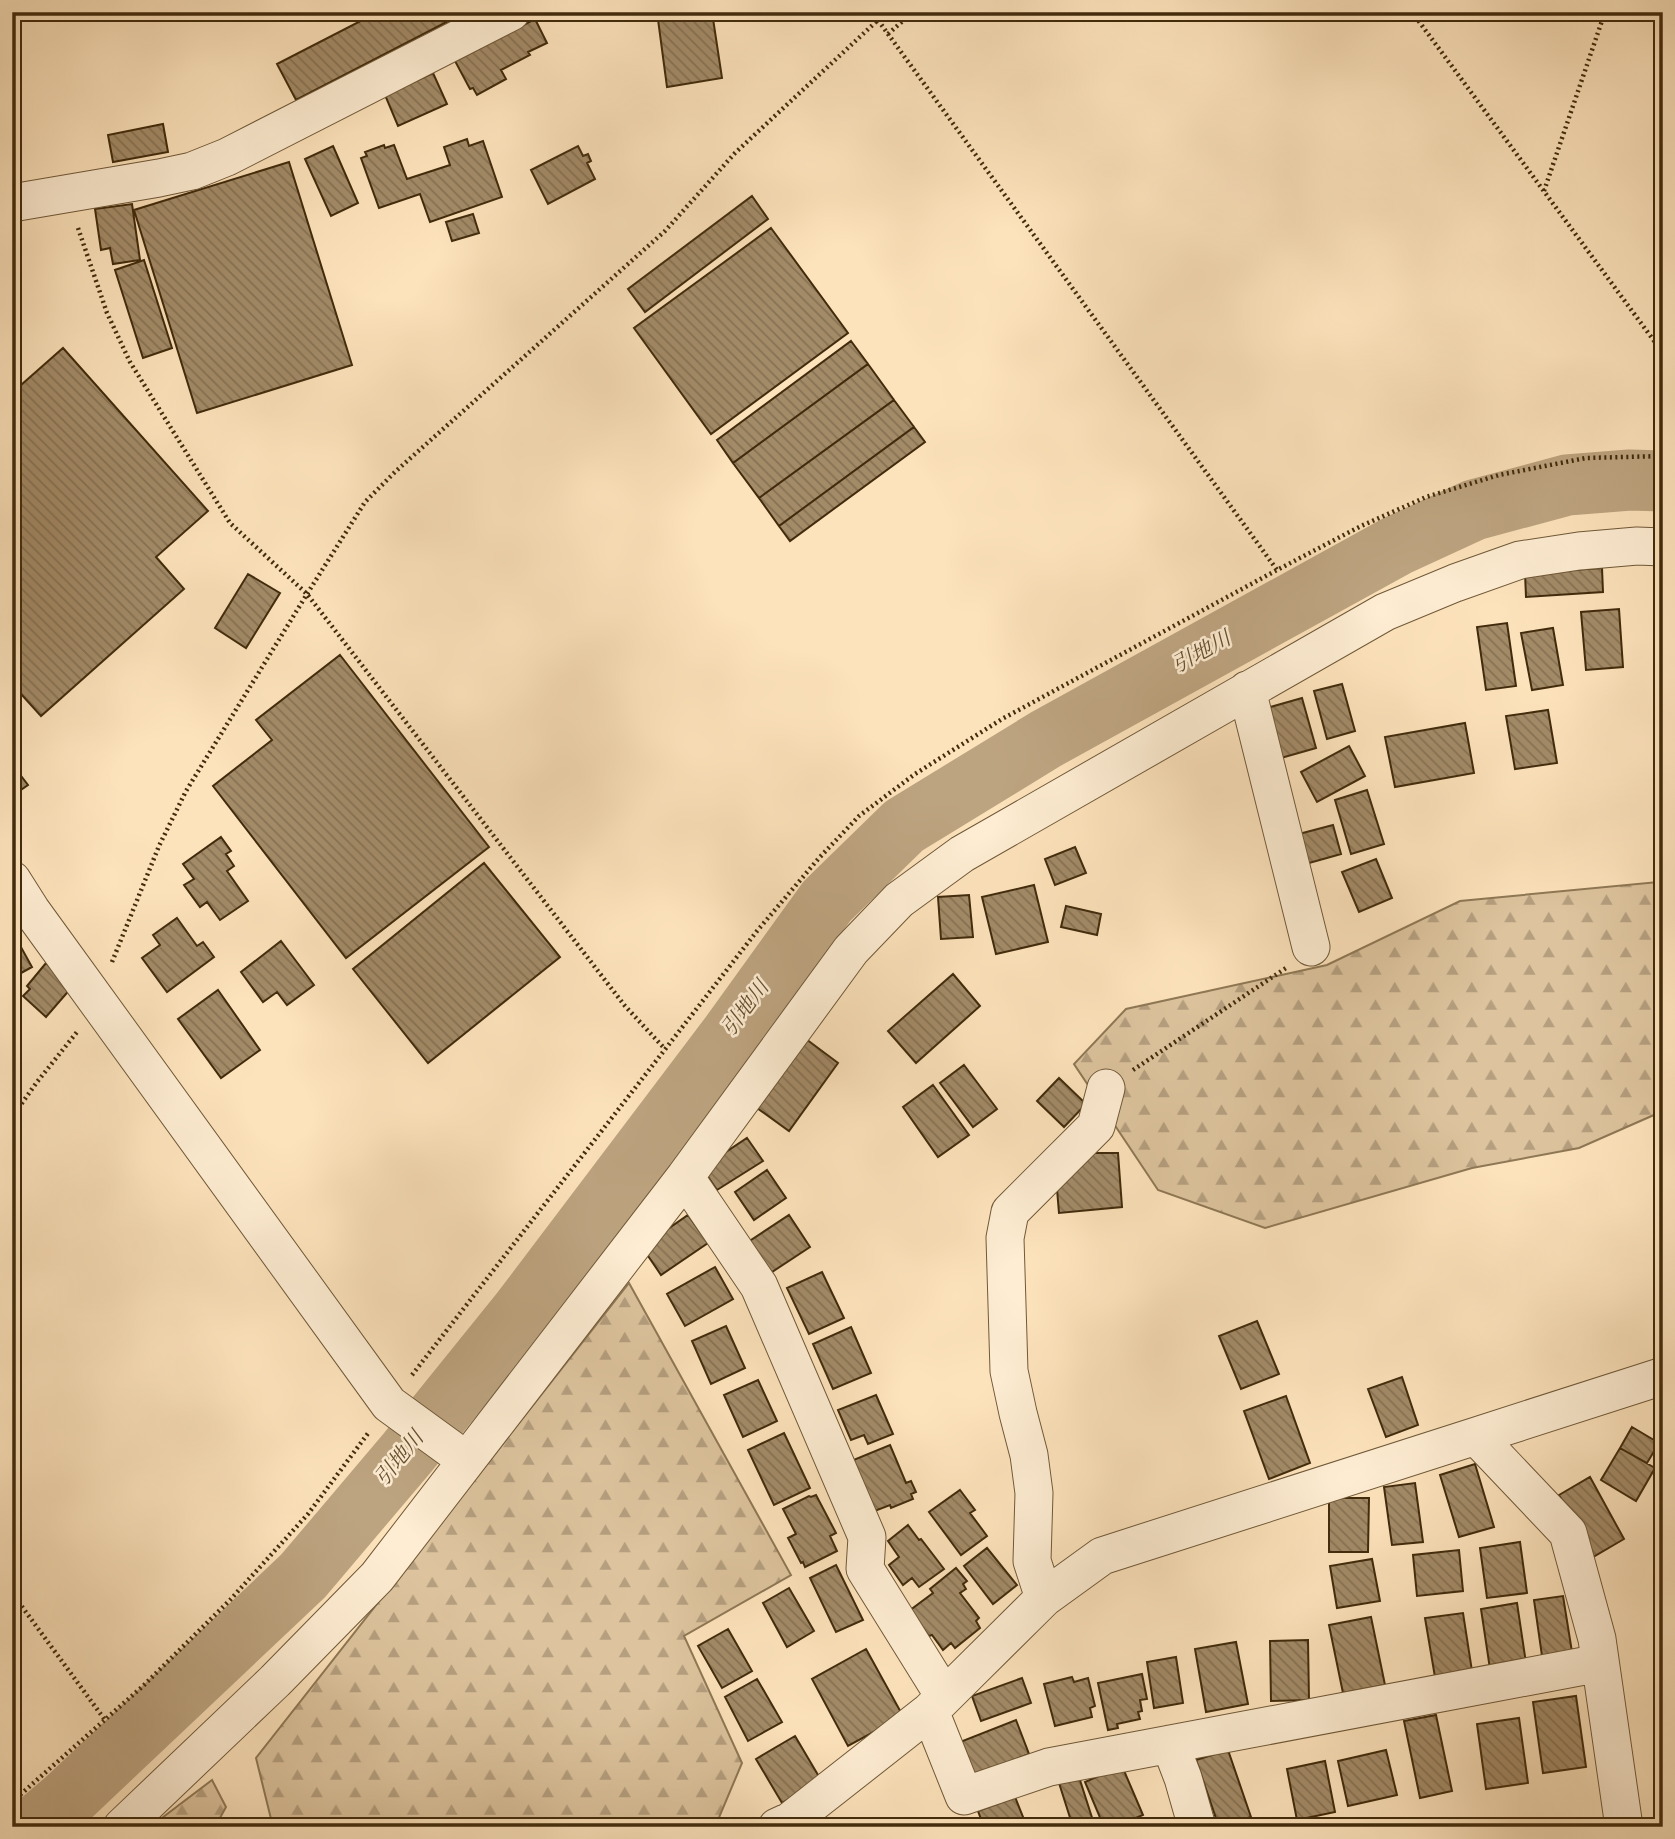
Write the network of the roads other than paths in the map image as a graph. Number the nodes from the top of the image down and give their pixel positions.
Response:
1 (511, 12) edge
2 (12, 203) edge
3 (1663, 547) edge
4 (1248, 690) junction
5 (19, 904) edge
6 (1311, 947) road end
7 (1106, 1088) road end
8 (685, 1177) junction
9 (1663, 1376) edge
10 (1476, 1436) junction
11 (460, 1456) junction
12 (1044, 1598) junction
13 (1600, 1663) junction
14 (937, 1703) junction
15 (1170, 1744) junction
16 (962, 1811) edge
17 (122, 1827) edge
18 (777, 1827) edge
19 (1197, 1827) edge
20 (1624, 1827) edge

1 - 2 street
3 - 4 street
4 - 6 street
4 - 8 street
5 - 11 street
7 - 12 street
8 - 11 street
8 - 14 street
9 - 10 street
10 - 12 street
10 - 13 street
11 - 17 street
12 - 14 street
13 - 15 street
13 - 20 street
14 - 16 street
14 - 18 street
15 - 16 street
15 - 19 street

